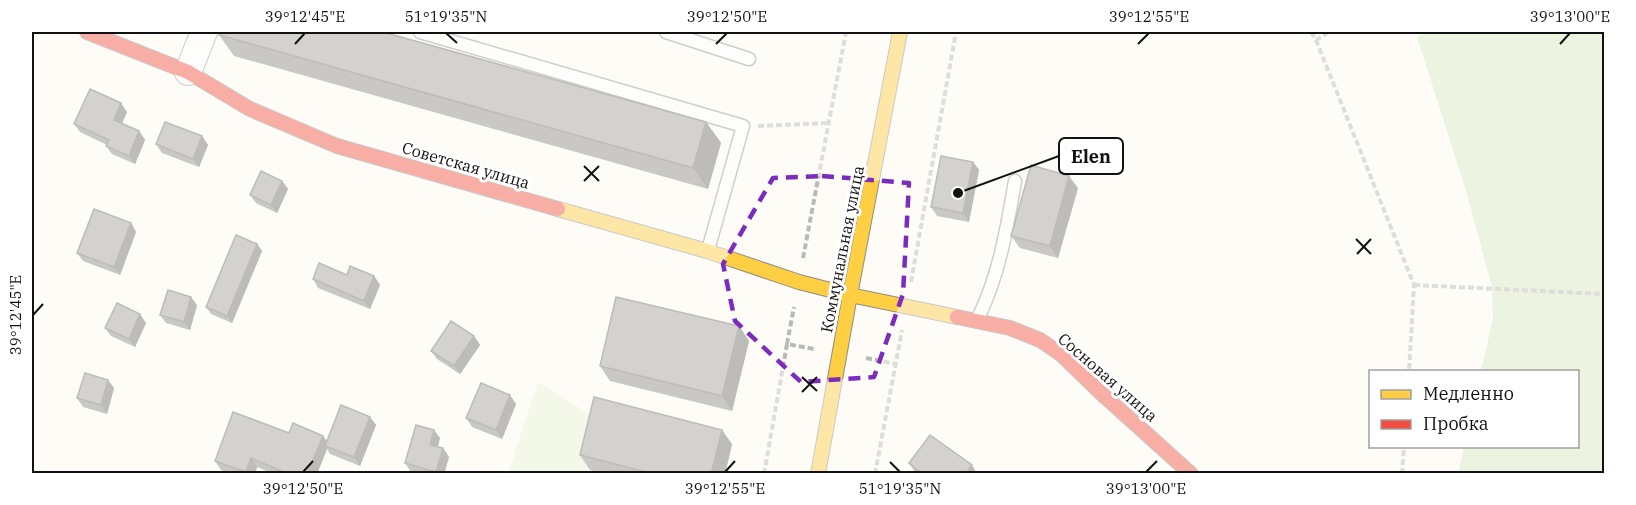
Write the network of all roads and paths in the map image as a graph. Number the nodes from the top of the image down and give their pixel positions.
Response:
1 (87, 32) edge
2 (204, 32) edge
3 (420, 32) edge
4 (666, 32) edge
5 (846, 32) edge
6 (900, 32) edge
7 (956, 32) edge
8 (1311, 32) edge
9 (1329, 32) edge
10 (1316, 40) junction
11 (749, 59) dead end
12 (188, 72) junction
13 (829, 123) junction
14 (743, 126) junction
15 (1015, 181) dead end
16 (707, 251) junction
17 (799, 282) junction
18 (1414, 285) junction
19 (1605, 294) edge
20 (850, 295) junction
21 (907, 306) junction
22 (976, 321) junction
23 (788, 344) dead end
24 (1409, 370) edge
25 (1404, 448) edge
26 (818, 474) edge
27 (875, 474) edge
28 (1191, 474) edge
29 (1402, 474) edge

1 - 12 street, Советская улица
2 - 12 street
3 - 14 lane
4 - 11 lane
5 - 13 path
6 - 20 street, Коммунальная улица
7 - 21 path
8 - 10 path
9 - 10 path
10 - 18 path
12 - 16 street, Советская улица
13 - 14 path
13 - 17 path
14 - 16 lane
15 - 22 lane
16 - 17 street, Советская улица
17 - 20 street, Советская улица
17 - 23 path
18 - 19 path
18 - 24 path
20 - 21 street, Сосновая улица
20 - 26 street, Коммунальная улица
21 - 22 street, Сосновая улица
21 - 27 path
22 - 28 street, Сосновая улица
25 - 29 path

